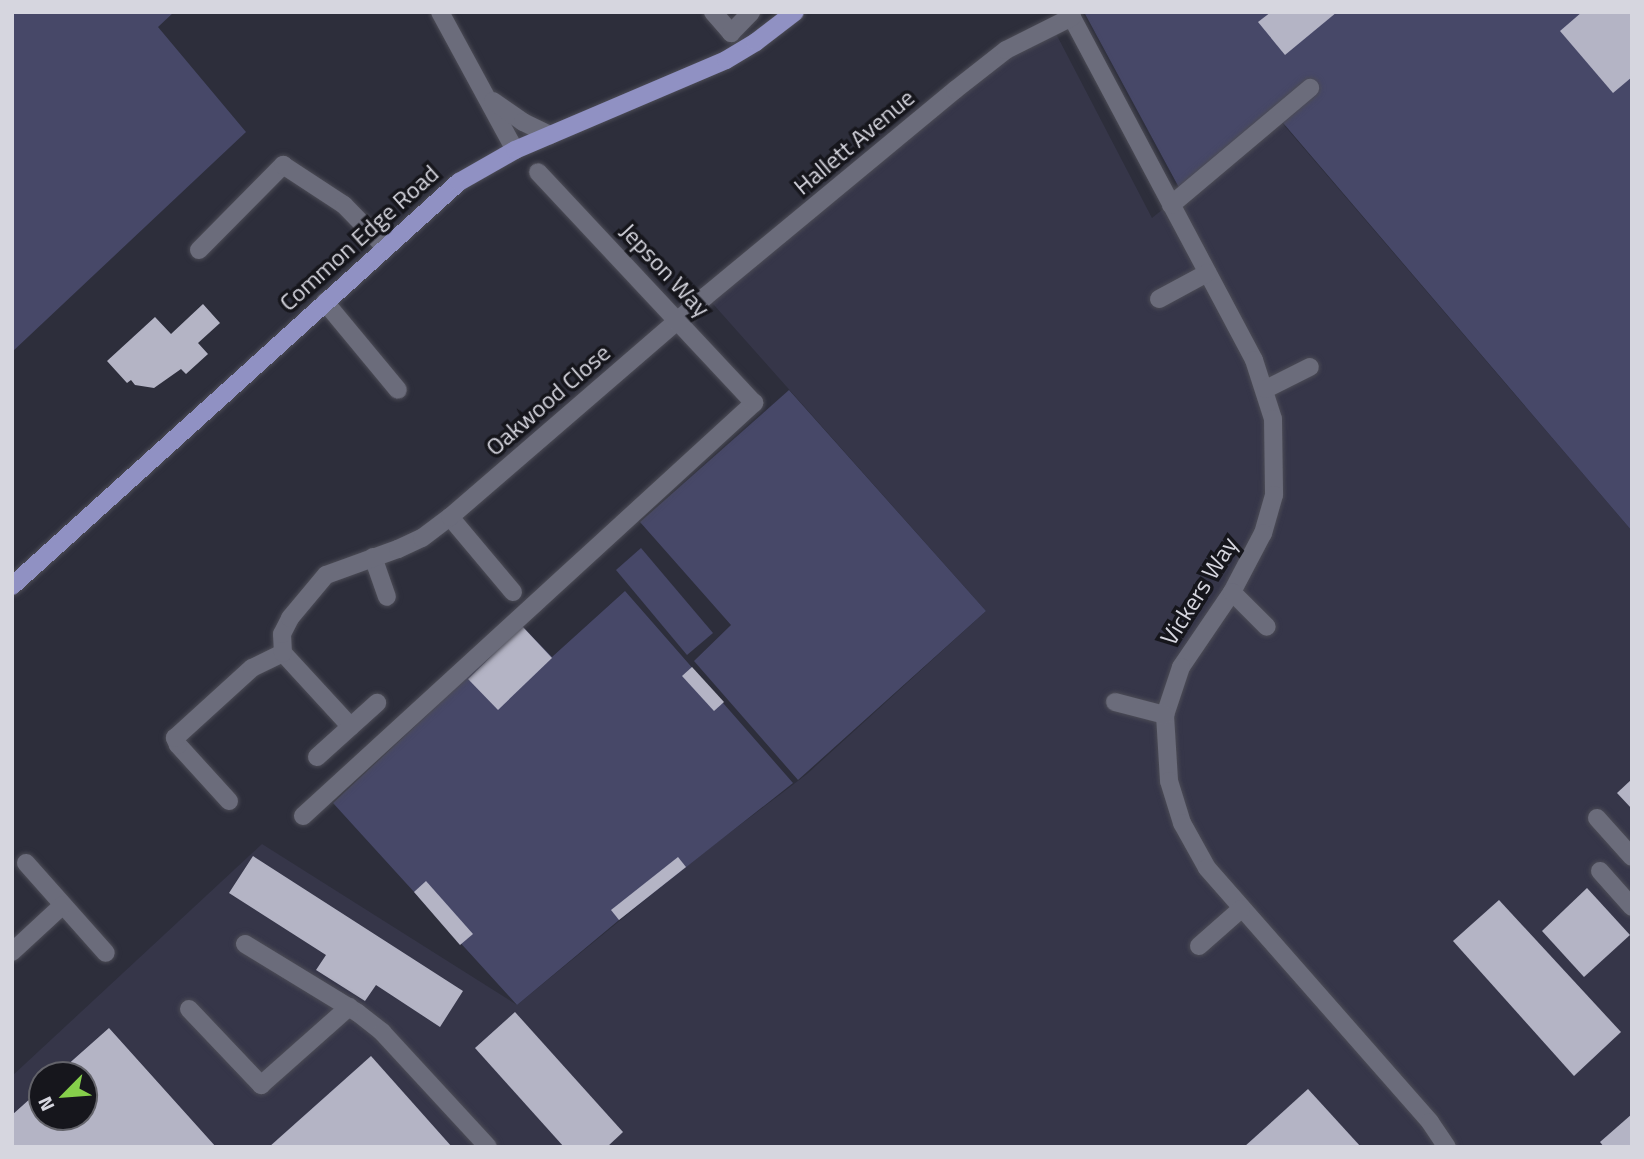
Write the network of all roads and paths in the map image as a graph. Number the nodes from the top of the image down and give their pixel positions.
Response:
1 (440, 12) edge
2 (713, 12) edge
3 (751, 12) edge
4 (794, 12) edge
5 (1070, 15) edge
6 (1310, 88) dead end
7 (485, 94) junction
8 (550, 135) junction
9 (515, 150) junction
10 (538, 172) dead end
11 (1171, 205) junction
12 (386, 247) junction
13 (199, 250) dead end
14 (1207, 272) junction
15 (1159, 299) dead end
16 (325, 302) junction
17 (678, 320) junction
18 (1310, 367) dead end
19 (1266, 389) junction
20 (398, 390) dead end
21 (450, 517) junction
22 (373, 557) junction
23 (12, 586) edge
24 (513, 592) dead end
25 (1232, 592) junction
26 (387, 597) dead end
27 (1266, 628) dead end
28 (284, 653) junction
29 (1115, 702) dead end
30 (377, 703) dead end
31 (1165, 715) junction
32 (351, 727) junction
33 (317, 757) dead end
34 (229, 801) dead end
35 (303, 816) dead end
36 (1597, 818) dead end
37 (1632, 857) edge
38 (26, 863) dead end
39 (1600, 871) dead end
40 (63, 905) junction
41 (1632, 907) edge
42 (1241, 909) junction
43 (245, 944) dead end
44 (1199, 946) dead end
45 (12, 952) edge
46 (106, 953) dead end
47 (349, 1007) junction
48 (189, 1009) dead end
49 (488, 1147) edge
50 (1447, 1147) edge

1 - 7 street
2 - 3 street
4 - 8 main road, Common Edge Road
5 - 11 street, Vickers Way
5 - 17 street, Hallett Avenue
6 - 11 street
7 - 8 street
7 - 9 street
8 - 9 main road, Common Edge Road
9 - 12 main road, Common Edge Road
10 - 17 street, Jepson Way
11 - 14 street, Vickers Way
12 - 13 street
12 - 16 main road, Common Edge Road
14 - 15 street
14 - 19 street, Vickers Way
16 - 20 street
16 - 23 main road, Common Edge Road
17 - 21 street, Oakwood Close
17 - 35 street, Jepson Way
18 - 19 street
19 - 25 street, Vickers Way
21 - 22 street, Oakwood Close
21 - 24 street
22 - 26 street
22 - 28 street, Oakwood Close
25 - 27 street
25 - 31 street, Vickers Way
28 - 32 street
28 - 34 street
29 - 31 street
30 - 32 street
31 - 42 street, Vickers Way
32 - 33 street
36 - 37 street
38 - 40 street
39 - 41 street
40 - 45 street
40 - 46 street
42 - 44 street
42 - 50 street, Vickers Way
43 - 47 street
47 - 48 street
47 - 49 street

